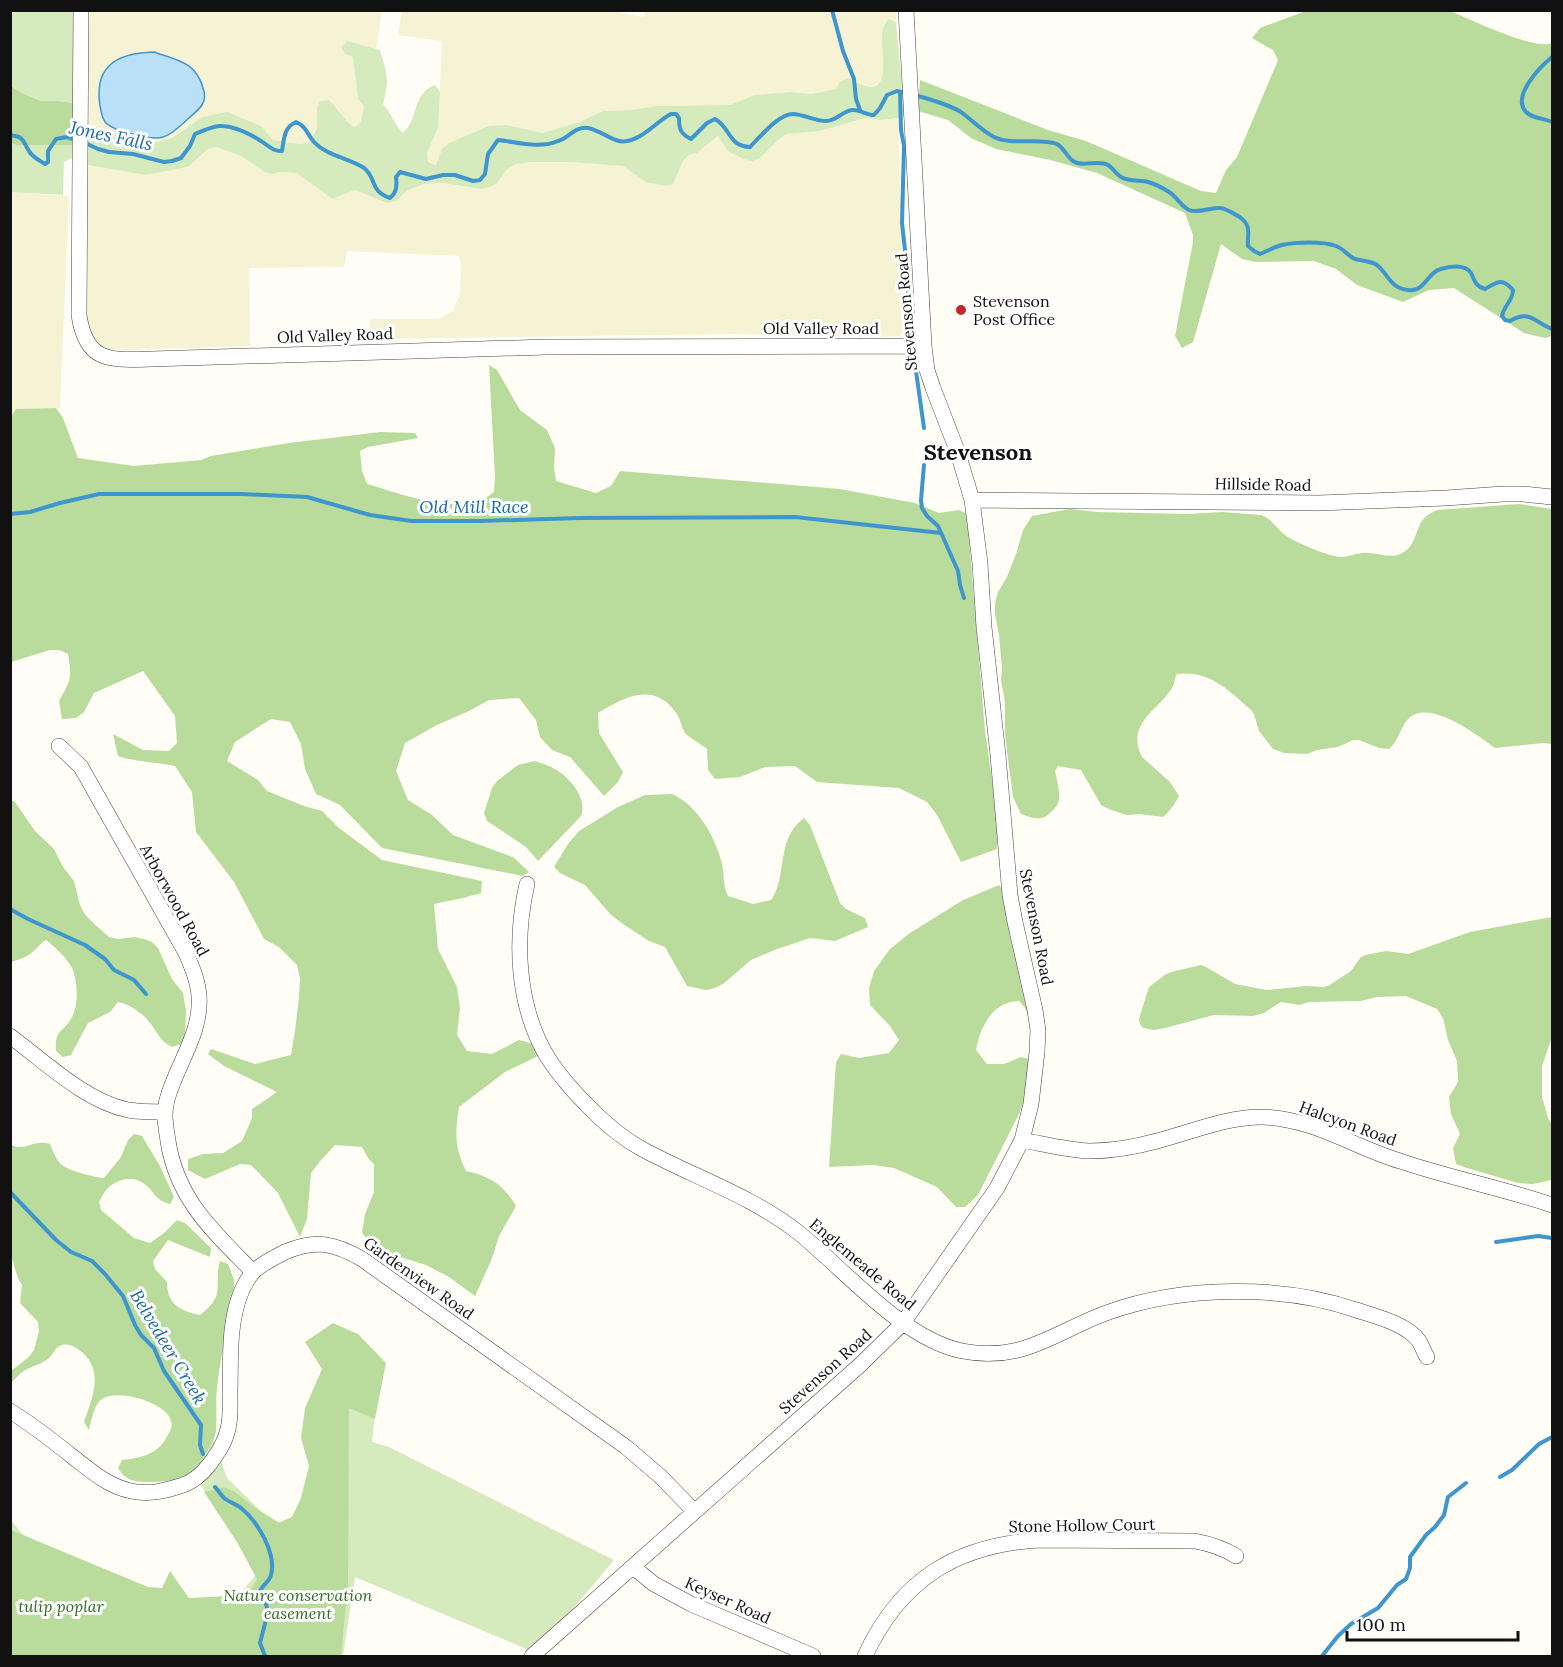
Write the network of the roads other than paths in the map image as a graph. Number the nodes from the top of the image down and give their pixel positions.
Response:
1 (81, 10) edge
2 (906, 10) edge
3 (924, 345) junction
4 (1552, 497) edge
5 (972, 500) junction
6 (59, 746) dead end
7 (527, 884) dead end
8 (10, 1036) edge
9 (165, 1112) junction
10 (1022, 1140) junction
11 (1552, 1205) edge
12 (253, 1272) junction
13 (903, 1323) junction
14 (1426, 1358) dead end
15 (10, 1412) edge
16 (694, 1511) junction
17 (1236, 1556) dead end
18 (633, 1566) junction
19 (532, 1656) edge
20 (813, 1656) edge
21 (865, 1656) edge

1 - 3 street, Old Valley Road
2 - 3 street, Stevenson Road
3 - 5 street, Stevenson Road
4 - 5 street, Hillside Road
5 - 10 street, Stevenson Road
6 - 9 street, Arborwood Road
7 - 13 street, Englemeade Road
8 - 9 street
9 - 12 street, Arborwood Road
10 - 11 street, Halcyon Road
10 - 13 street, Stevenson Road
12 - 15 street, Gardenview Road
12 - 16 street, Gardenview Road
13 - 14 street, Englemeade Road
13 - 16 street, Stevenson Road
16 - 18 street, Stevenson Road
17 - 21 street, Stone Hollow Court
18 - 19 street, Stevenson Road
18 - 20 street, Keyser Road

